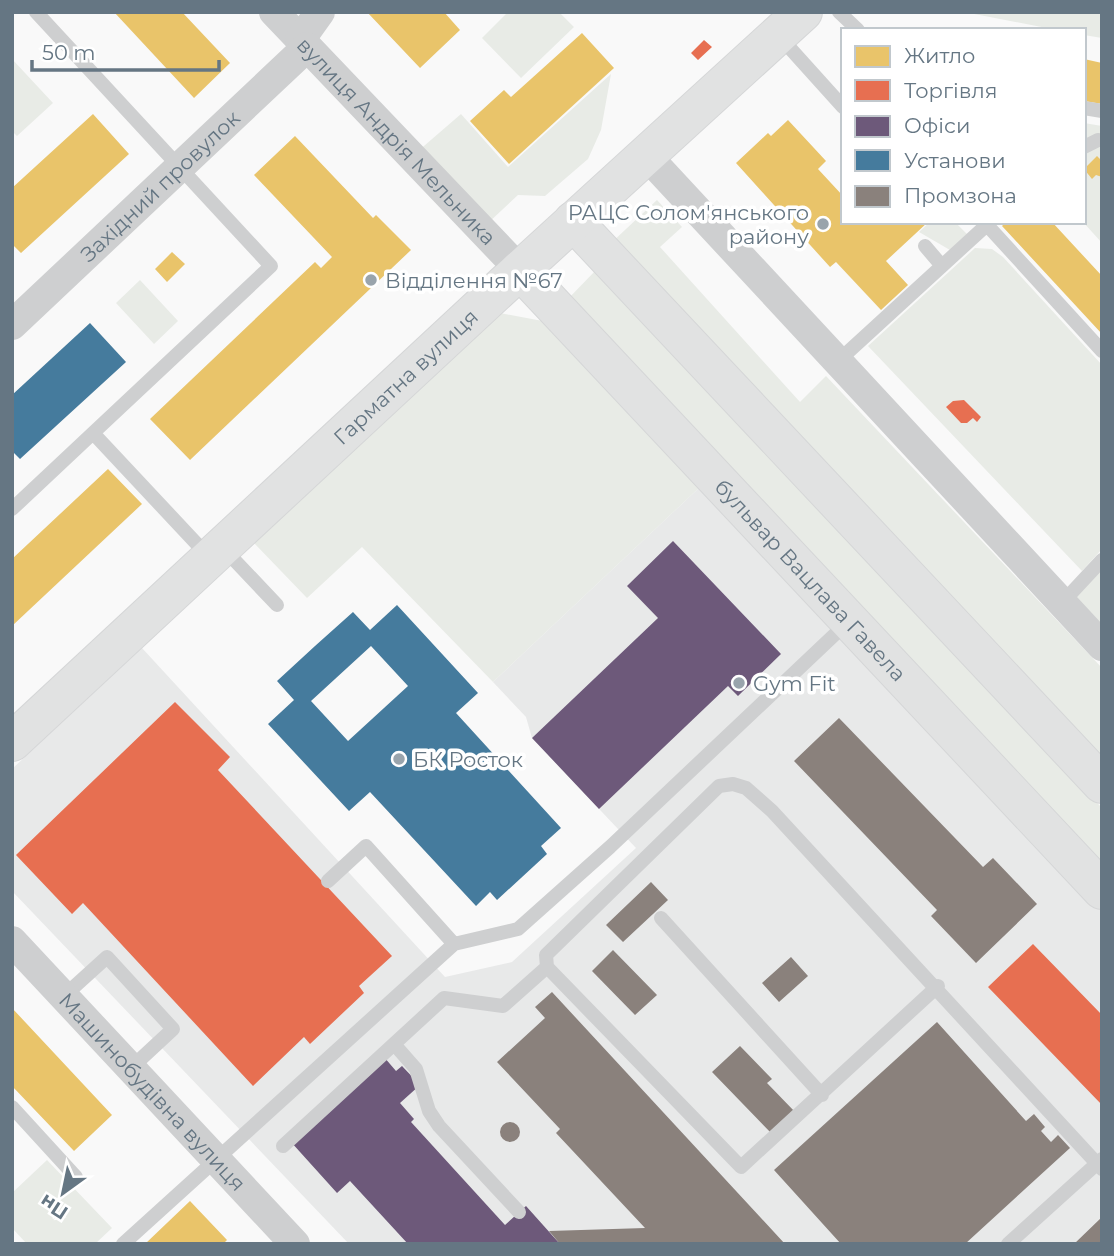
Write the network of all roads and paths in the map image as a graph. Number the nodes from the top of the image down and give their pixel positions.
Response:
1 (36, 12) edge
2 (274, 12) edge
3 (320, 12) edge
4 (839, 12) edge
5 (790, 24) edge
6 (856, 28) edge
7 (304, 43) junction
8 (841, 104) edge
9 (1098, 140) dead end
10 (1086, 146) edge
11 (646, 155) junction
12 (180, 167) junction
13 (573, 221) junction
14 (989, 224) edge
15 (925, 246) dead end
16 (942, 266) junction
17 (520, 270) junction
18 (12, 325) edge
19 (1102, 351) edge
20 (836, 363) junction
21 (93, 433) junction
22 (13, 508) edge
23 (216, 553) junction
24 (1102, 560) edge
25 (1061, 604) junction
26 (278, 606) dead end
27 (849, 621) junction
28 (1102, 646) edge
29 (12, 742) edge
30 (1102, 784) edge
31 (328, 881) dead end
32 (1102, 891) edge
33 (661, 918) dead end
34 (12, 941) edge
35 (454, 944) junction
36 (547, 967) junction
37 (936, 987) junction
38 (64, 996) junction
39 (394, 1044) junction
40 (131, 1068) junction
41 (822, 1095) junction
42 (12, 1107) edge
43 (283, 1146) dead end
44 (215, 1159) junction
45 (1100, 1164) edge
46 (76, 1177) dead end
47 (519, 1212) dead end
48 (123, 1244) edge
49 (295, 1244) edge
50 (1008, 1244) edge

1 - 12 lane
2 - 7 street, вулиця Андрія Мельника
3 - 7 street, Західний провулок
4 - 6 lane
5 - 8 lane
5 - 11 street, Гарматна вулиця
7 - 12 street, Західний провулок
7 - 17 street, вулиця Андрія Мельника
9 - 10 lane
11 - 13 street, Гарматна вулиця
11 - 20 street
12 - 18 street, Західний провулок
12 - 21 lane
13 - 17 street, Гарматна вулиця
13 - 30 street
14 - 16 lane
14 - 19 lane
15 - 16 lane
16 - 20 lane
17 - 23 street, Гарматна вулиця
17 - 27 street, бульвар Вацлава Гавела
20 - 25 street
21 - 22 lane
21 - 23 lane
23 - 26 lane
23 - 29 street, Гарматна вулиця
24 - 25 lane
25 - 28 street
27 - 32 street, бульвар Вацлава Гавела
27 - 35 lane
31 - 35 lane
33 - 41 lane
34 - 38 street, Машинобудівна вулиця
35 - 44 lane
36 - 37 lane
36 - 39 lane
36 - 41 lane
37 - 41 lane
37 - 45 lane
38 - 40 street, Машинобудівна вулиця
38 - 40 lane
39 - 43 lane
39 - 47 lane
40 - 44 street, Машинобудівна вулиця
42 - 46 lane
44 - 48 lane
44 - 49 street, Машинобудівна вулиця
45 - 50 lane

